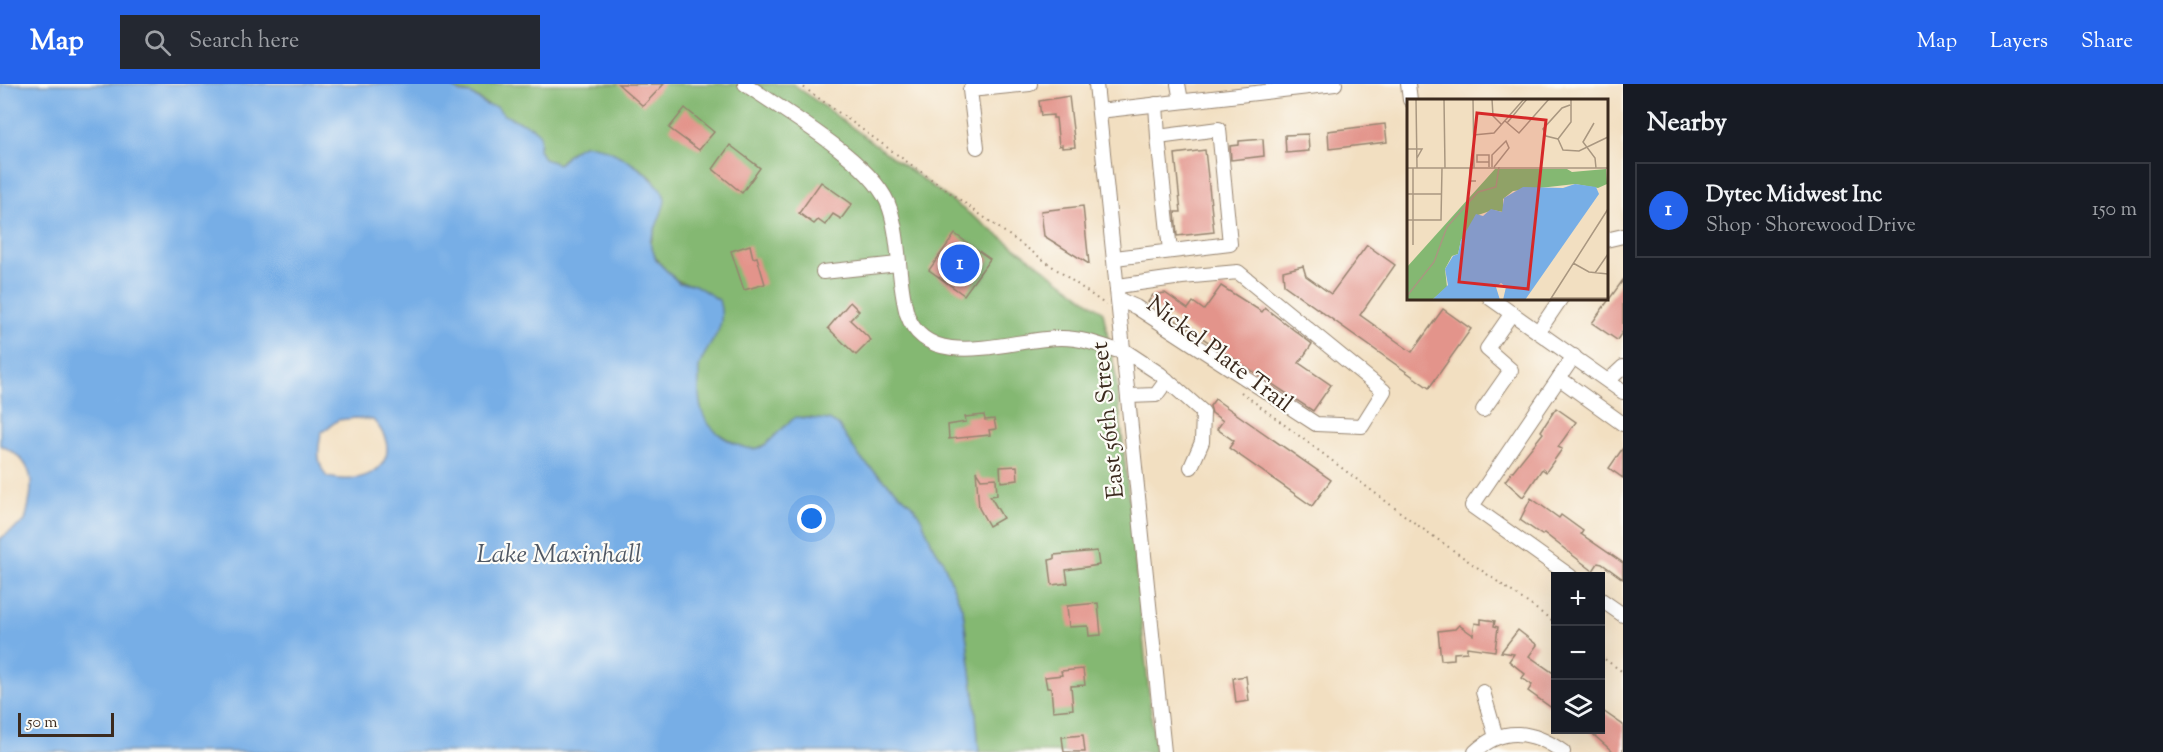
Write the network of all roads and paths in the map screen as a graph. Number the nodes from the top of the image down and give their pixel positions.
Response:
1 (745, 84) edge
2 (799, 84) edge
3 (1030, 84) edge
4 (1096, 84) edge
5 (1178, 84) edge
6 (1335, 84) edge
7 (1408, 84) edge
8 (1410, 99) edge
9 (1181, 101) junction
10 (1156, 104) junction
11 (1099, 111) junction
12 (1158, 137) junction
13 (977, 147) dead end
14 (1623, 236) edge
15 (1608, 240) edge
16 (1170, 251) junction
17 (1115, 258) junction
18 (898, 264) junction
19 (823, 272) dead end
20 (1142, 282) junction
21 (1119, 286) junction
22 (1493, 300) edge
23 (1561, 300) edge
24 (1120, 304) junction
25 (1142, 311) junction
26 (1512, 313) junction
27 (1538, 332) junction
28 (1125, 352) junction
29 (1574, 356) junction
30 (1623, 367) edge
31 (1559, 378) junction
32 (1167, 380) junction
33 (1608, 381) junction
34 (1239, 390) dead end
35 (1623, 392) edge
36 (1129, 396) junction
37 (1483, 411) dead end
38 (1623, 424) edge
39 (1191, 467) dead end
40 (1564, 572) edge
41 (1605, 602) edge
42 (1623, 615) edge
43 (1551, 619) edge
44 (1605, 659) edge
45 (1623, 672) edge
46 (1482, 692) dead end
47 (1496, 737) junction
48 (1164, 752) edge
49 (1475, 752) edge
50 (1563, 752) edge

1 - 18 street
2 - 24 path, Nickel Plate Trail
3 - 13 street
4 - 11 street, East 56th Street
5 - 9 street
6 - 9 street
7 - 8 street
9 - 10 street
10 - 11 street
10 - 12 street
11 - 17 street, East 56th Street
12 - 16 street
12 - 16 street
14 - 15 street
16 - 17 street
17 - 21 street, East 56th Street
18 - 19 street
18 - 28 street
20 - 21 street
20 - 25 street
20 - 25 street
21 - 24 street, East 56th Street
22 - 26 street
23 - 27 street
24 - 25 street
24 - 28 street, East 56th Street
26 - 27 street
26 - 37 street
27 - 29 street
28 - 32 street
28 - 36 street, East 56th Street
29 - 31 street
29 - 33 street
30 - 33 street
31 - 38 street
31 - 40 street
32 - 36 street
32 - 39 street
33 - 35 street
34 - 43 path, Nickel Plate Trail
36 - 48 street, East 56th Street
41 - 42 street
44 - 45 path
46 - 47 street
47 - 49 street
47 - 50 street

